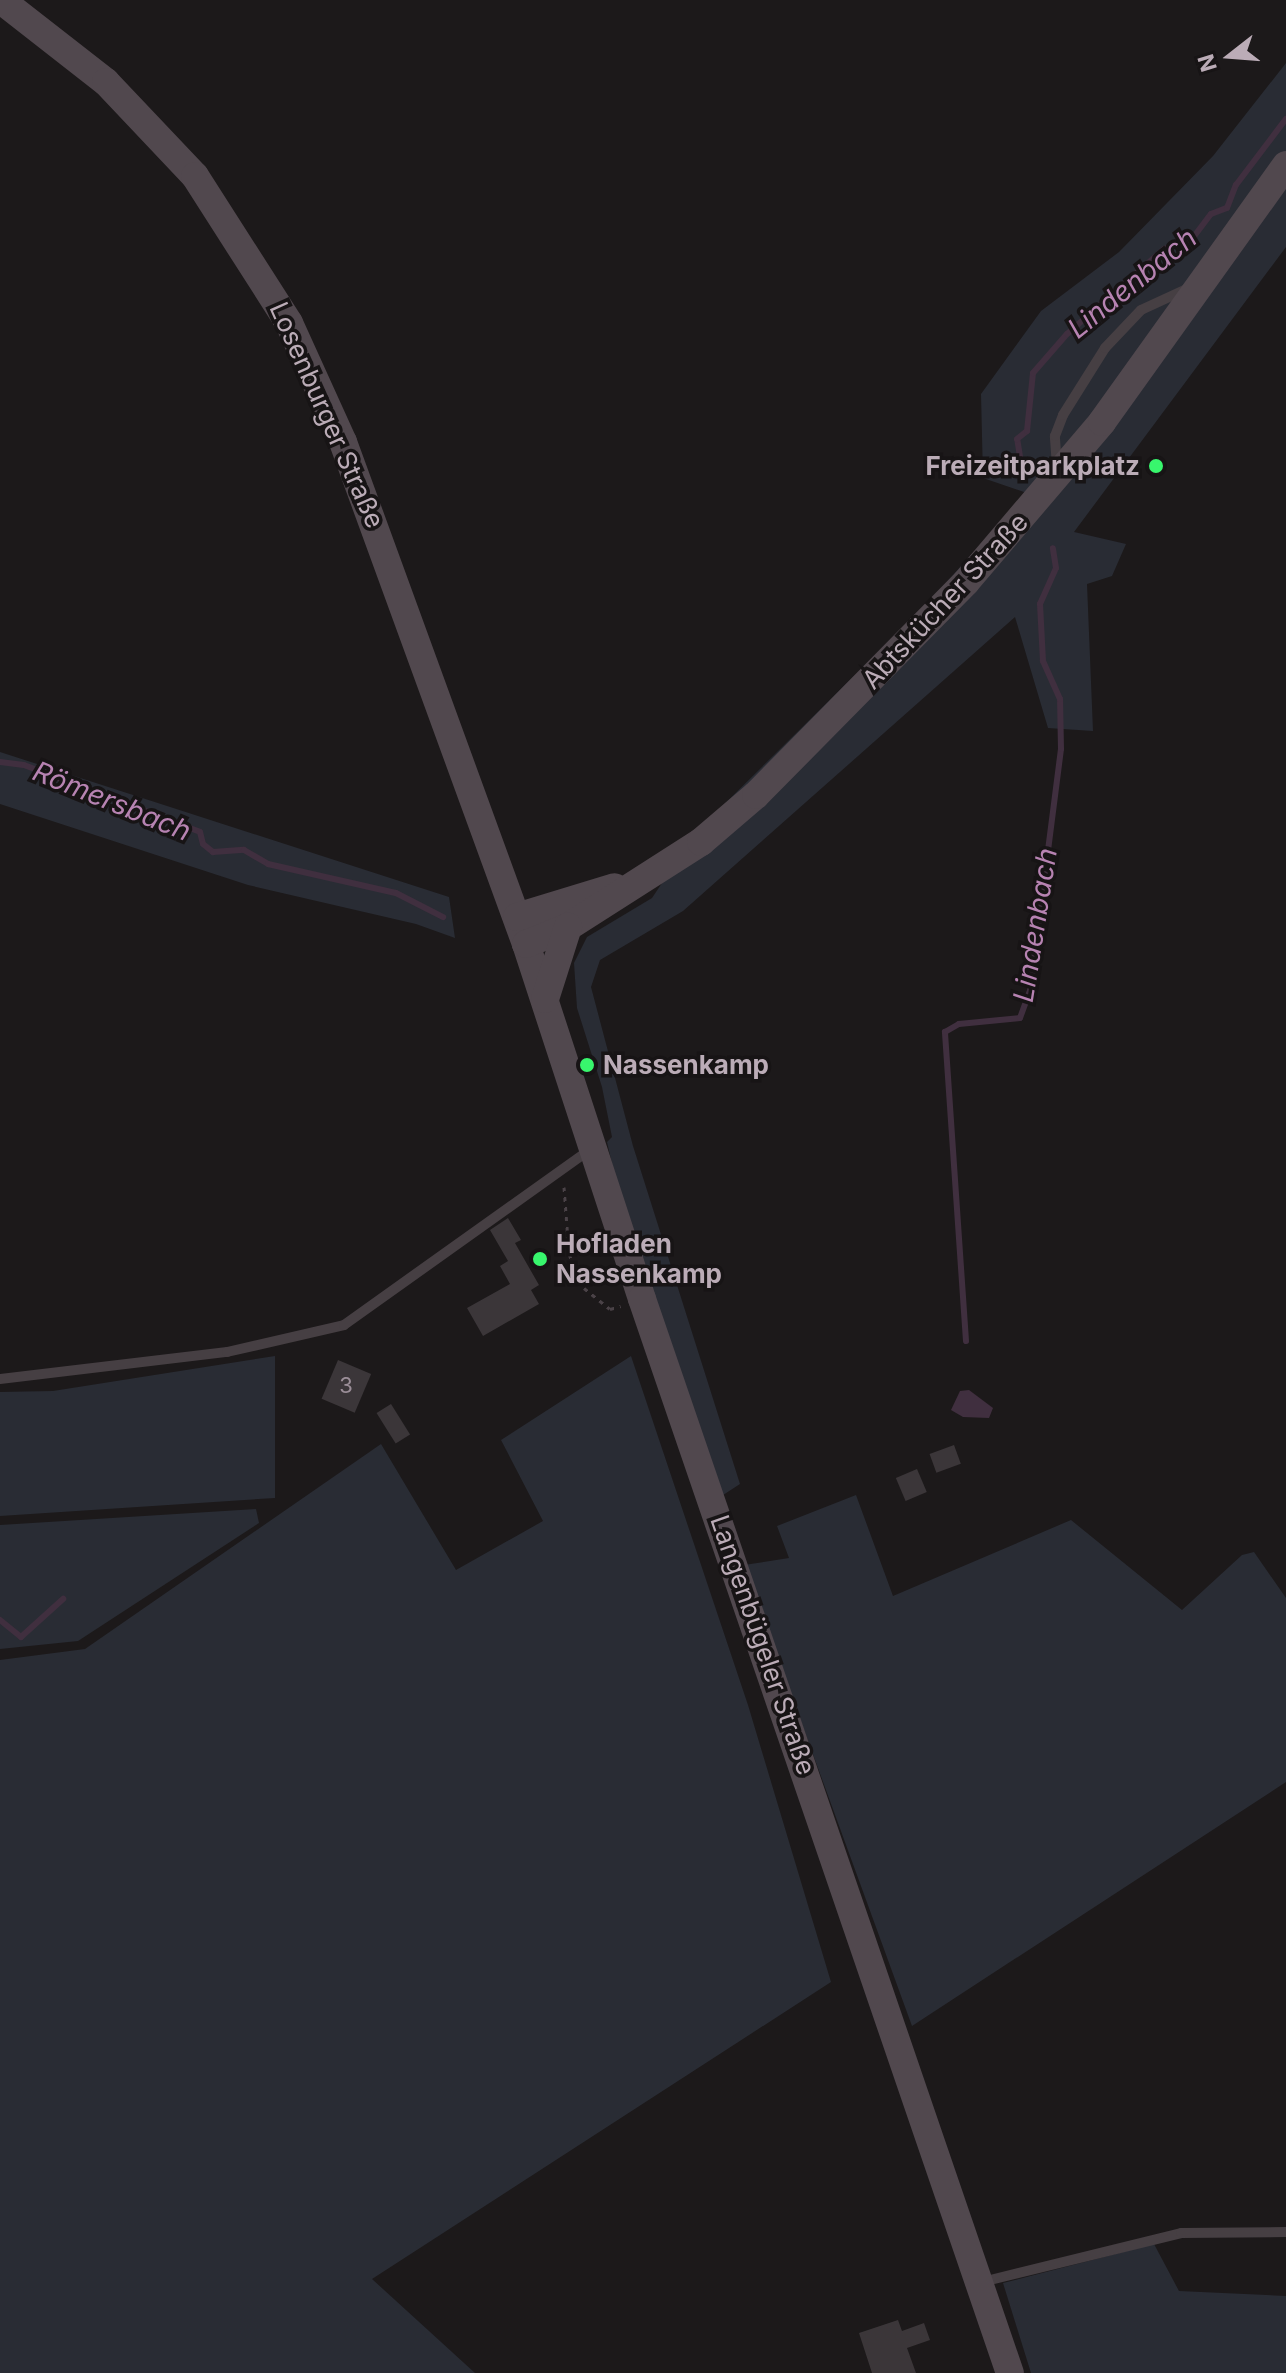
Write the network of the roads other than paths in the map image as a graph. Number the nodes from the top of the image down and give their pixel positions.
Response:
1 (1, 0) edge
2 (1286, 165) edge
3 (1201, 285) junction
4 (1058, 477) junction
5 (644, 879) junction
6 (517, 917) junction
7 (568, 927) junction
8 (526, 944) junction
9 (545, 999) junction
10 (591, 1148) junction
11 (0, 1379) edge
12 (1286, 2232) edge
13 (979, 2283) junction
14 (1010, 2373) edge

1 - 6 main road, Losenburger Straße
2 - 3 main road, Abtskücher Straße
3 - 4 main road, Abtskücher Straße
3 - 4 lane
4 - 5 main road, Abtskücher Straße
5 - 6 main road, Abtskücher Straße
5 - 7 main road, Abtskücher Straße
6 - 8 main road, Langenbügeler Straße
7 - 8 main road, Abtskücher Straße
7 - 9 main road
8 - 9 main road, Langenbügeler Straße
9 - 10 main road, Langenbügeler Straße
10 - 11 lane
10 - 13 main road, Langenbügeler Straße
12 - 13 lane
13 - 14 main road, Langenbügeler Straße

